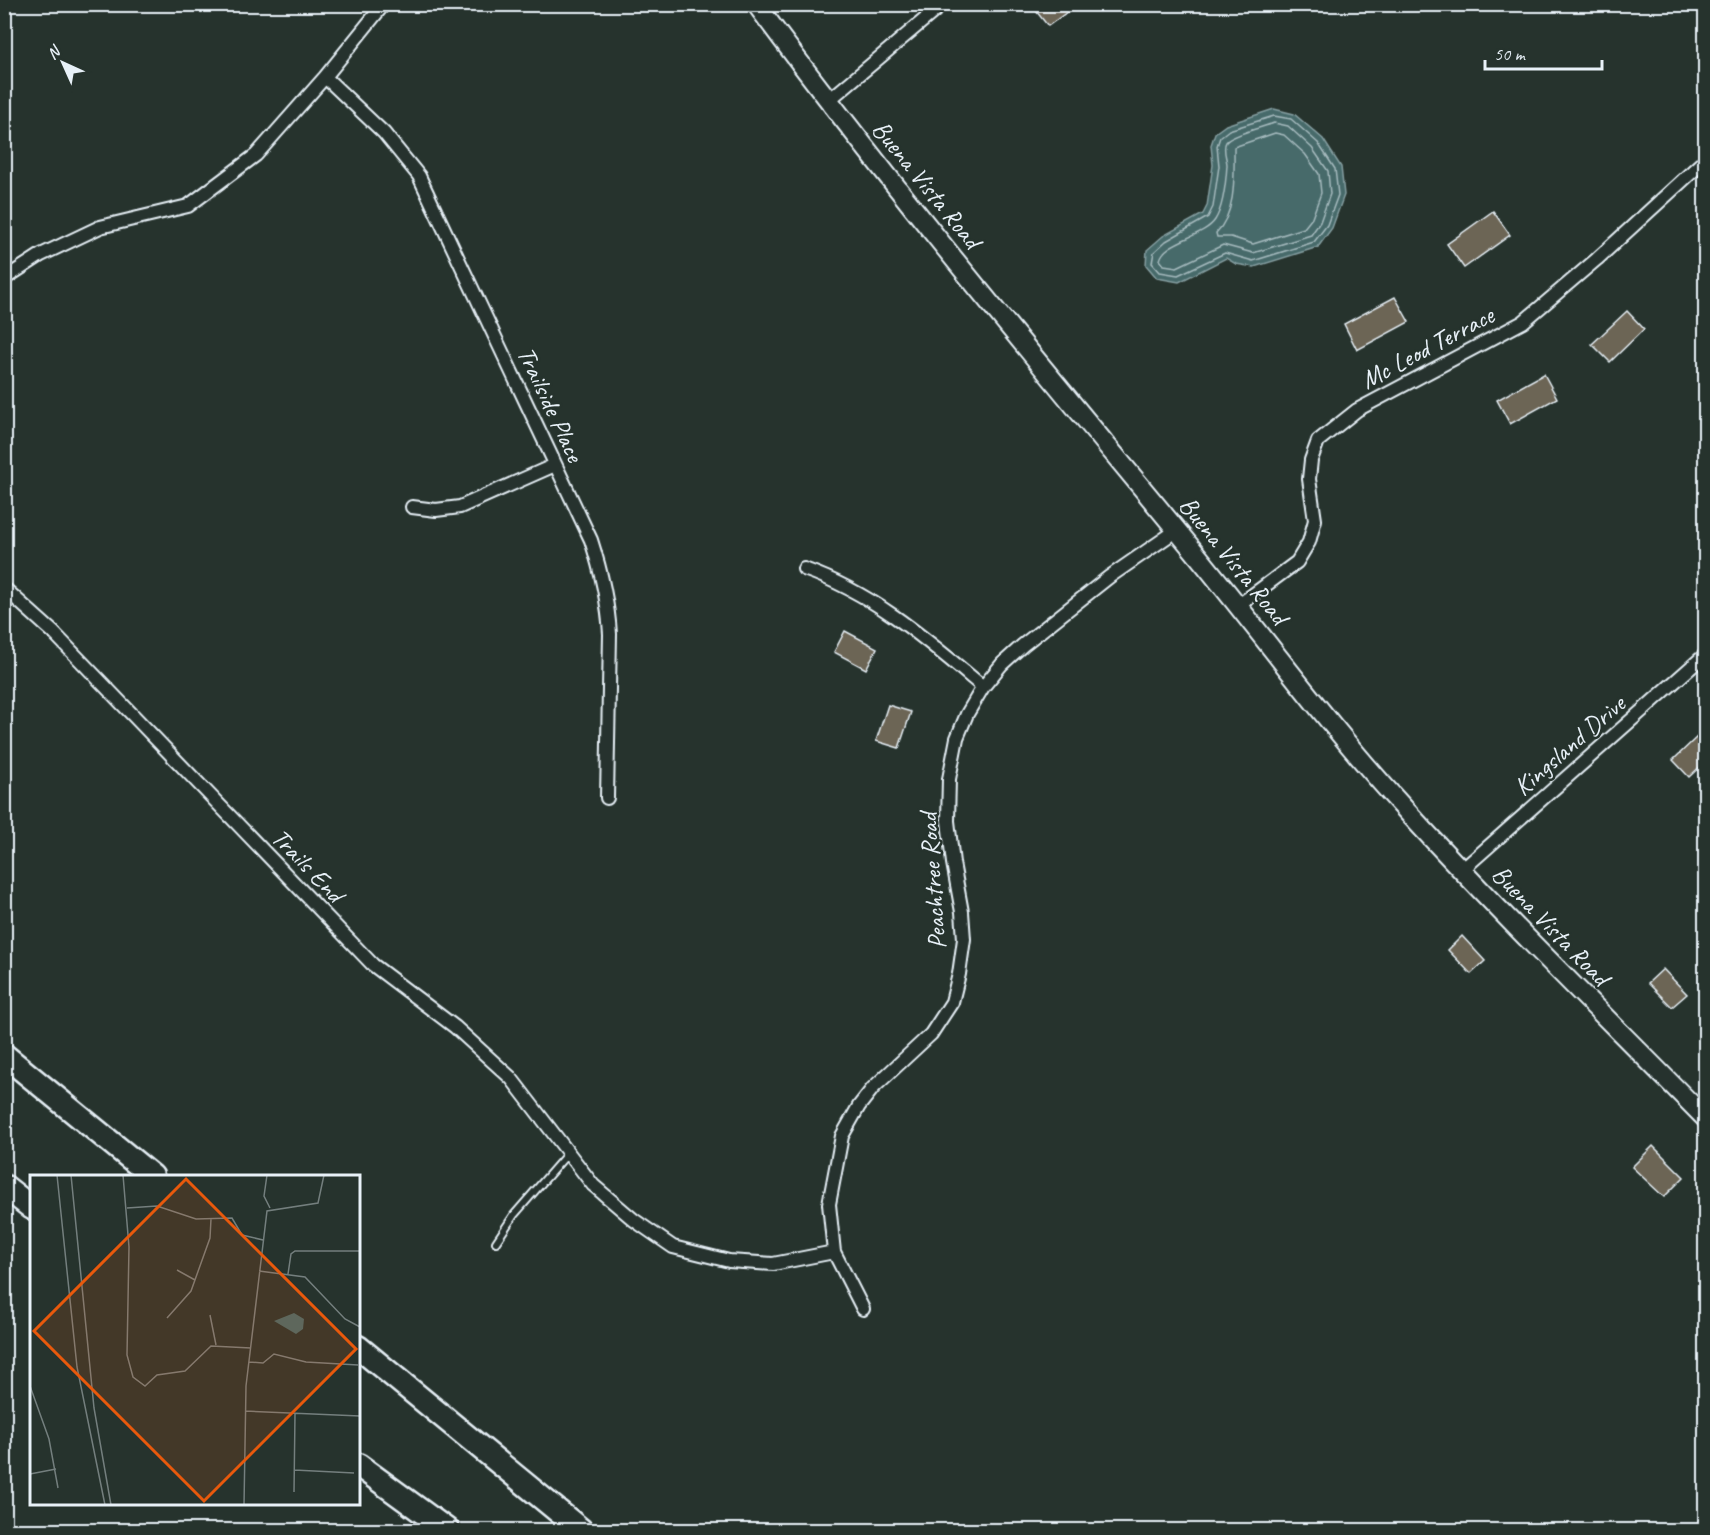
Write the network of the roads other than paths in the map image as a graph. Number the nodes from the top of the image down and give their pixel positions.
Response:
1 (384, 4) edge
2 (756, 4) edge
3 (943, 4) edge
4 (325, 77) junction
5 (828, 101) junction
6 (1706, 159) edge
7 (4, 279) edge
8 (555, 465) junction
9 (412, 507) dead end
10 (1177, 530) junction
11 (804, 569) dead end
12 (4, 588) edge
13 (1239, 605) junction
14 (1706, 654) edge
15 (983, 687) junction
16 (607, 798) dead end
17 (1462, 870) junction
18 (4, 1055) edge
19 (1706, 1119) edge
20 (568, 1153) junction
21 (151, 1175) edge
22 (4, 1186) edge
23 (30, 1206) edge
24 (496, 1242) dead end
25 (834, 1252) junction
26 (863, 1309) dead end
27 (360, 1349) edge
28 (360, 1466) edge
29 (447, 1530) edge
30 (581, 1530) edge

1 - 4 street
2 - 5 street, Buena Vista Road
3 - 5 street
4 - 7 street
4 - 8 street, Trailside Place
5 - 10 street, Buena Vista Road
6 - 13 street, Mc Leod Terrace
8 - 9 street
8 - 16 street, Trailside Place
10 - 13 street, Buena Vista Road
10 - 15 street, Peachtree Road
11 - 15 street
12 - 20 street, Trails End
13 - 17 street, Buena Vista Road
14 - 17 street, Kingsland Drive
15 - 25 street, Peachtree Road
17 - 19 street, Buena Vista Road
18 - 21 highway
20 - 24 lane
20 - 25 street, Trails End
22 - 23 highway
25 - 26 street
27 - 30 highway
28 - 29 highway

